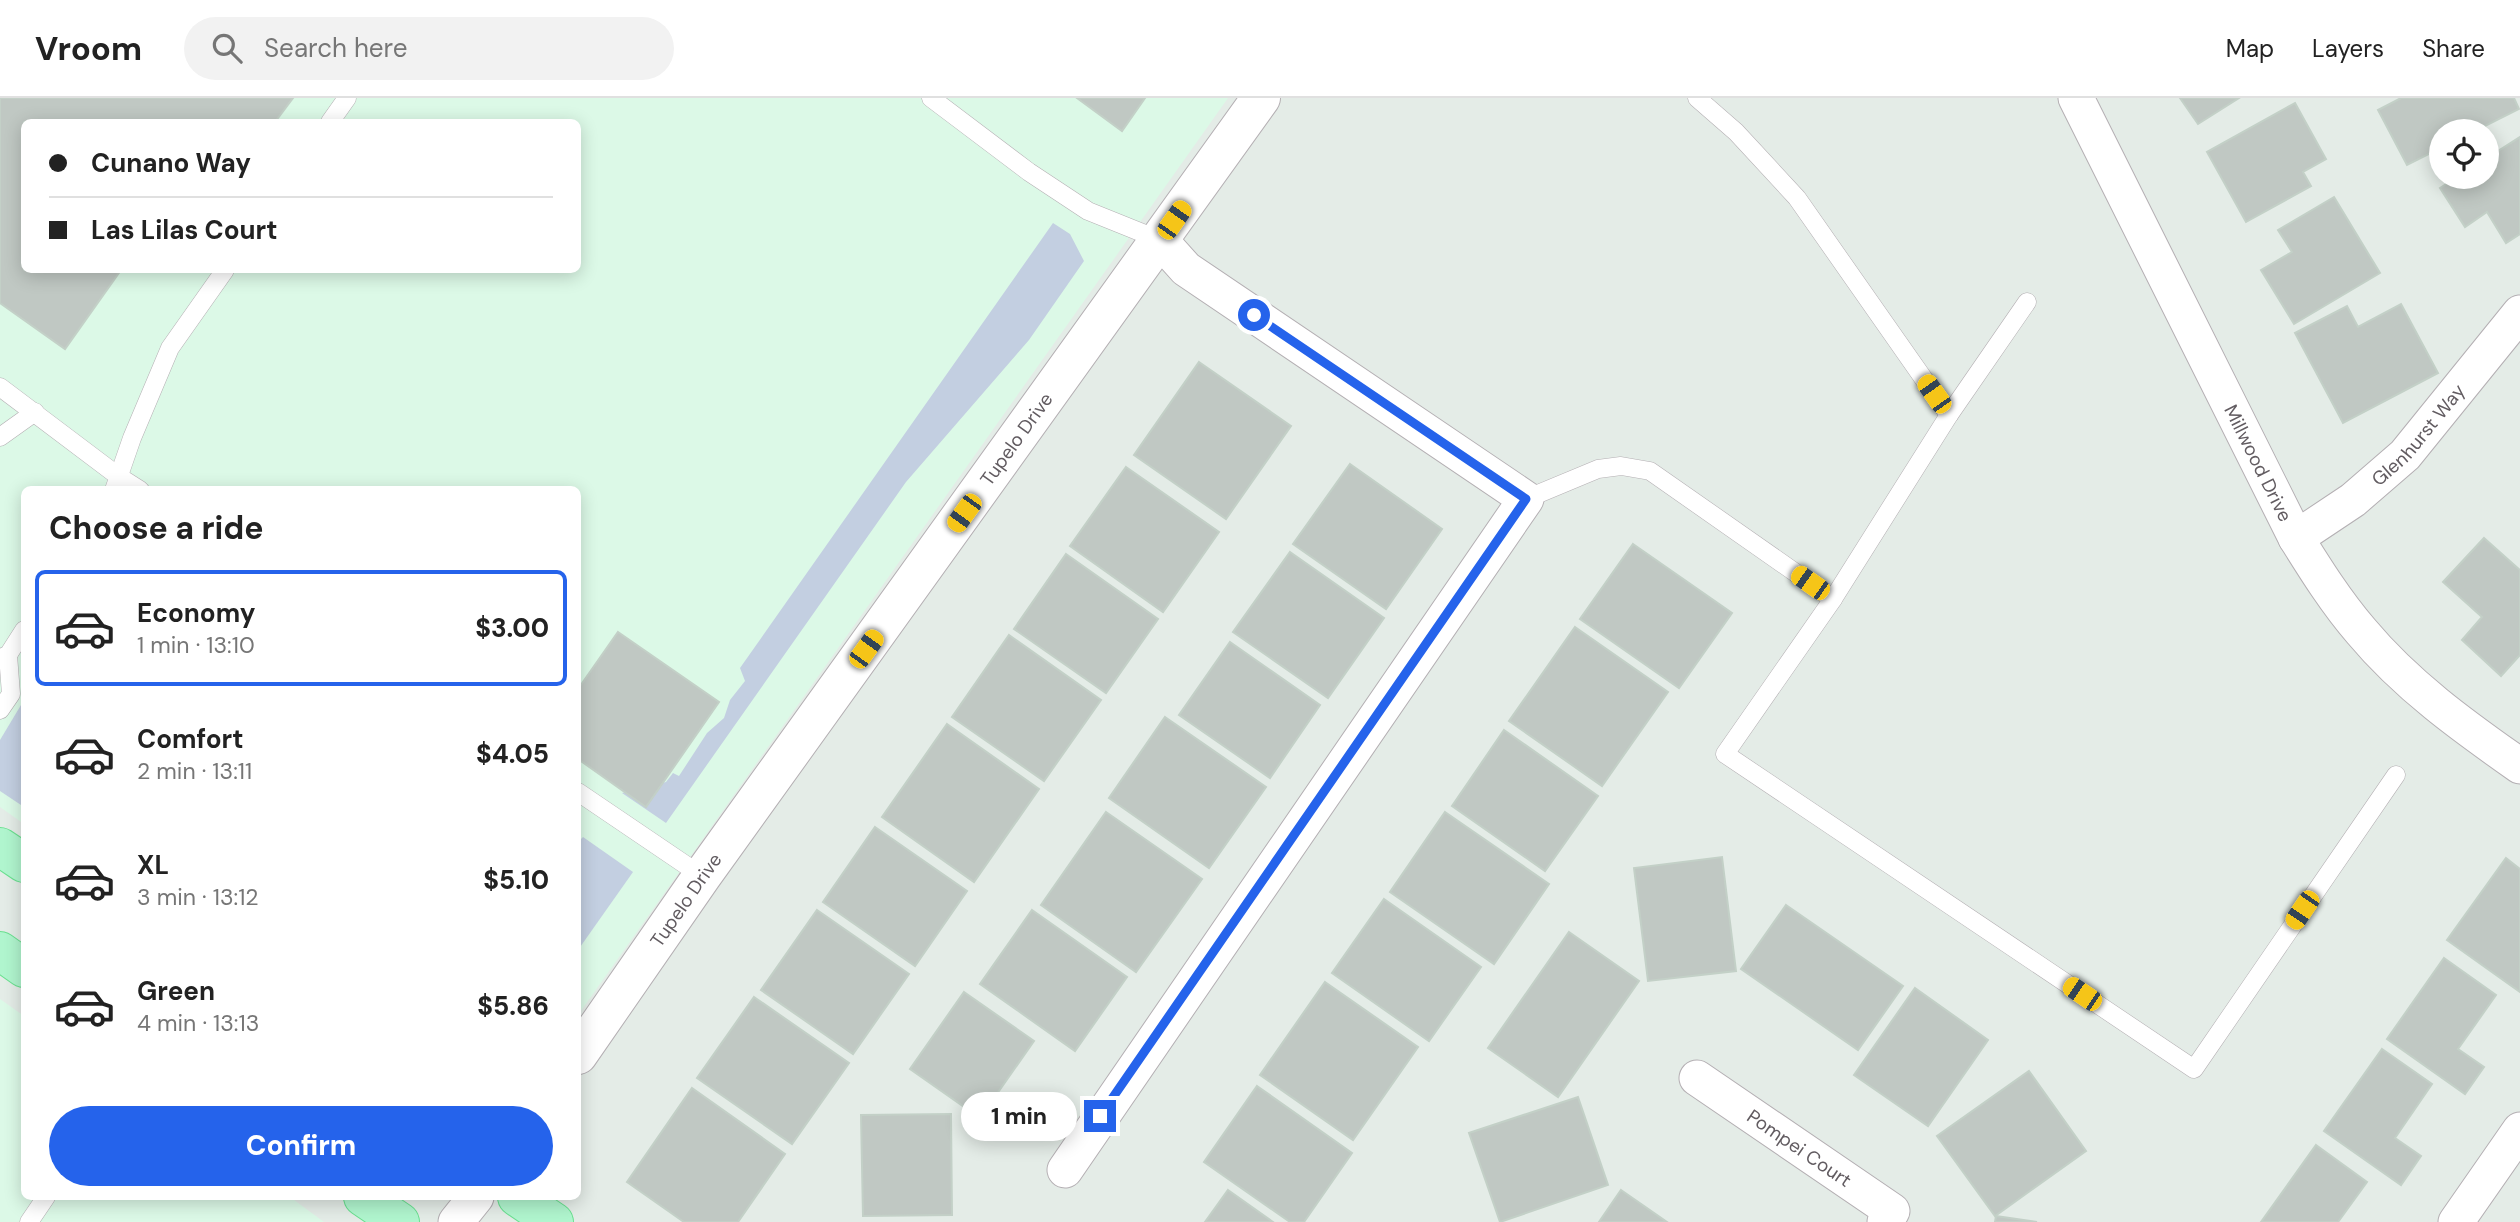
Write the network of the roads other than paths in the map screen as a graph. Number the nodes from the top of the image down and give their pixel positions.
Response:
1 (347, 98) edge
2 (931, 98) edge
3 (1261, 98) edge
4 (1697, 98) edge
5 (2076, 98) edge
6 (332, 119) edge
7 (1160, 240) junction
8 (223, 273) edge
9 (2027, 302) dead end
10 (2520, 313) edge
11 (0, 387) edge
12 (35, 412) junction
13 (1950, 415) junction
14 (0, 437) edge
15 (116, 483) edge
16 (1526, 499) junction
17 (2296, 538) junction
18 (1833, 599) junction
19 (21, 634) edge
20 (4, 657) edge
21 (0, 710) edge
22 (2520, 766) edge
23 (2396, 775) dead end
24 (581, 794) edge
25 (0, 847) edge
26 (21, 861) edge
27 (702, 876) junction
28 (0, 951) edge
29 (21, 966) edge
30 (581, 1051) edge
31 (1697, 1078) dead end
32 (2520, 1130) edge
33 (1065, 1170) dead end
34 (44, 1200) edge
35 (367, 1200) edge
36 (476, 1200) edge
37 (478, 1200) edge
38 (521, 1200) edge
39 (29, 1222) edge
40 (400, 1222) edge
41 (456, 1222) edge
42 (468, 1222) edge
43 (554, 1222) edge
44 (1885, 1222) edge
45 (2456, 1222) edge

1 - 6 lane
2 - 7 lane
3 - 7 street, Tupelo Drive
4 - 13 lane
5 - 17 street, Millwood Drive
7 - 16 street
7 - 27 street, Tupelo Drive
8 - 15 lane
9 - 13 lane
10 - 17 street, Glenhurst Way
11 - 12 lane
12 - 14 lane
12 - 15 lane
13 - 18 lane
16 - 18 lane
16 - 33 street
17 - 22 street, Millwood Drive
18 - 23 lane
19 - 20 lane
20 - 21 lane
24 - 27 lane
25 - 26 main road
27 - 30 street, Tupelo Drive
28 - 29 main road
31 - 44 street, Pompei Court
32 - 45 street
34 - 39 lane
35 - 40 main road
36 - 41 street
37 - 42 street
38 - 43 main road

